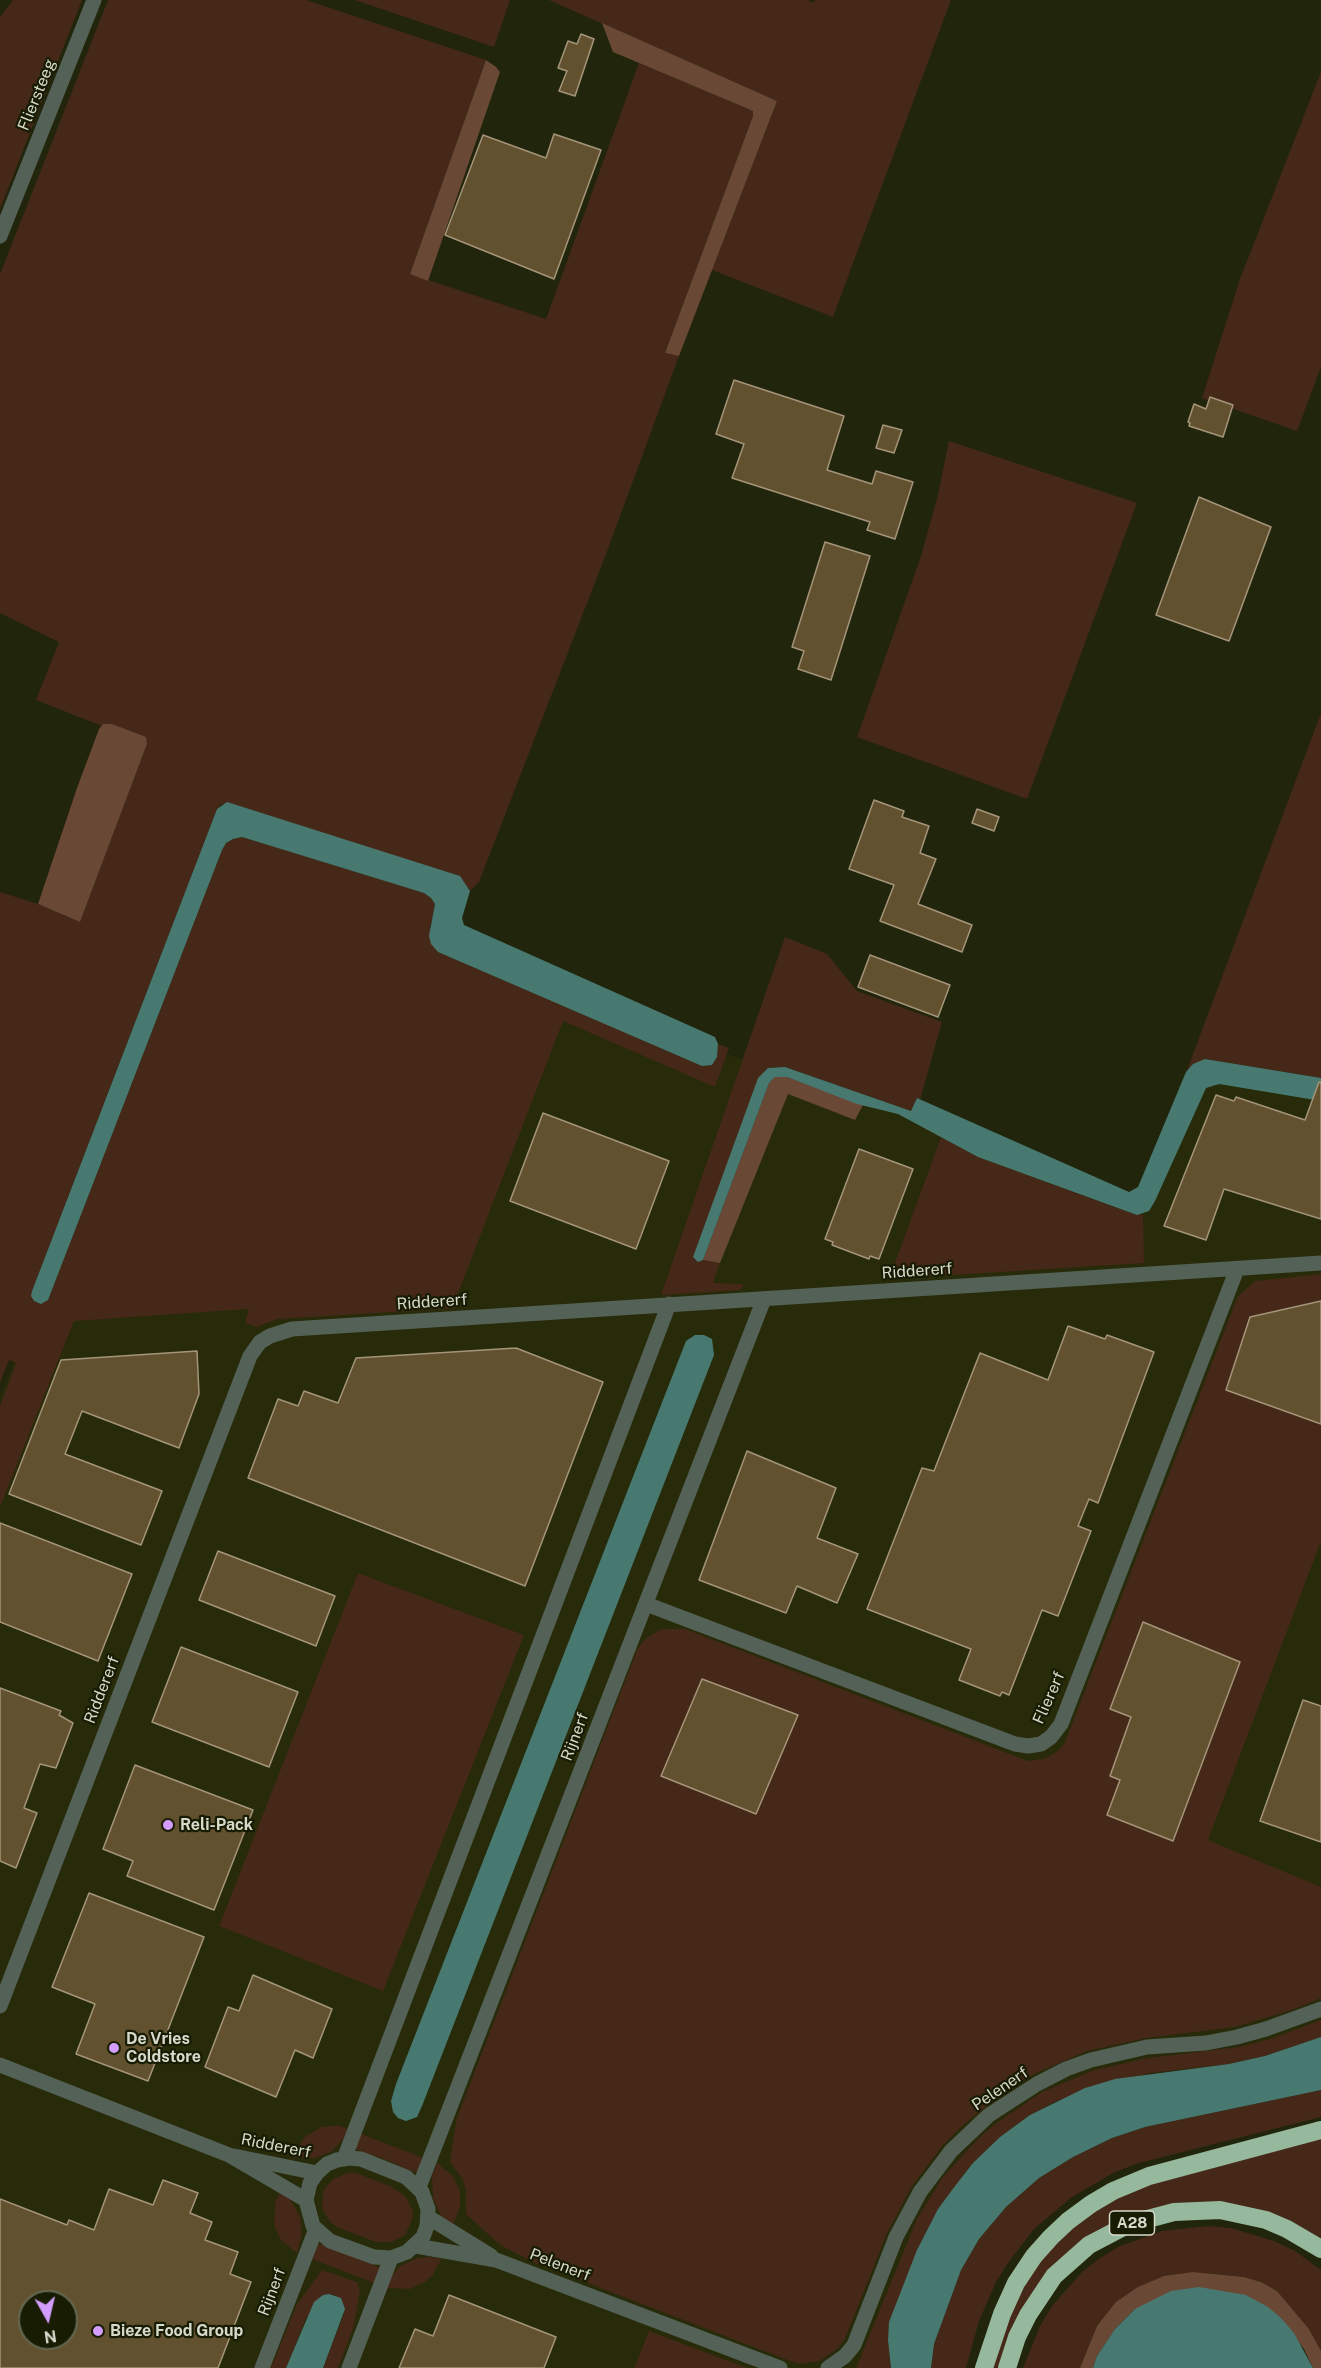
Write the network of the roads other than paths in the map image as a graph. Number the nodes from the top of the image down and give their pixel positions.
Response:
1 (94, 0) edge
2 (0, 236) edge
3 (1321, 1263) edge
4 (1237, 1269) junction
5 (764, 1299) junction
6 (669, 1304) junction
7 (646, 1604) junction
8 (0, 2006) edge
9 (1321, 2009) edge
10 (0, 2065) edge
11 (1321, 2130) edge
12 (229, 2155) junction
13 (344, 2159) junction
14 (317, 2172) junction
15 (419, 2187) junction
16 (306, 2200) junction
17 (428, 2217) junction
18 (316, 2229) junction
19 (416, 2246) junction
20 (1321, 2249) edge
21 (391, 2258) junction
22 (496, 2260) junction
23 (262, 2368) edge
24 (349, 2368) edge
25 (780, 2368) edge
26 (828, 2368) edge
27 (984, 2368) edge
28 (1006, 2368) edge

1 - 2 street, Fliersteeg
3 - 4 street, Riddererf
4 - 5 street, Riddererf
4 - 7 street, Fliererf
5 - 6 street, Riddererf
5 - 7 street, Rijnerf
6 - 8 street, Riddererf
6 - 13 street
7 - 15 street, Rijnerf
9 - 26 street, Pelenerf
10 - 12 street, Riddererf
11 - 27 highway, A28
12 - 14 street, Riddererf
12 - 16 street, Riddererf
13 - 14 street
13 - 15 street
14 - 16 street
15 - 17 street
16 - 18 street
17 - 19 street
17 - 22 street, Pelenerf
18 - 21 street
18 - 23 street, Rijnerf
19 - 21 street
19 - 22 street, Pelenerf
20 - 28 highway, A28
21 - 24 street
22 - 25 street, Pelenerf

